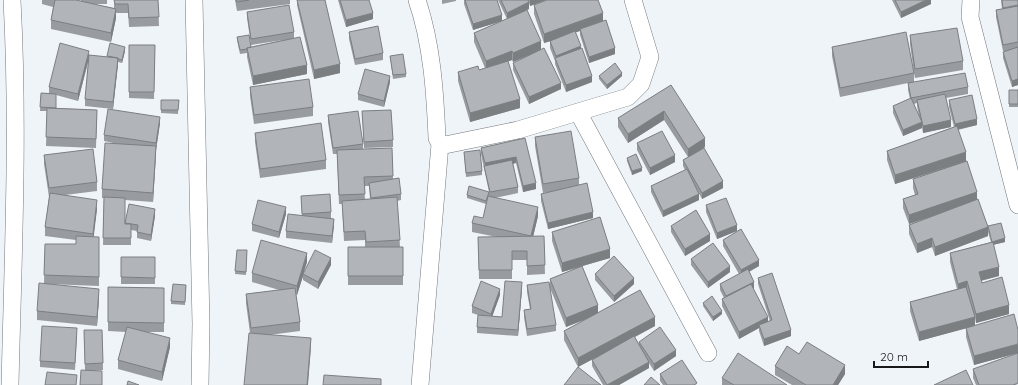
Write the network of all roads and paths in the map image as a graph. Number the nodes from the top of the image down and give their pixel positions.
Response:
1 (12, 0) edge
2 (194, 0) edge
3 (417, 0) edge
4 (633, 0) edge
5 (971, 0) edge
6 (7, 47) edge
7 (578, 112) junction
8 (440, 144) junction
9 (1014, 177) edge
10 (1018, 205) edge
11 (7, 234) edge
12 (708, 353) dead end
13 (10, 385) edge
14 (200, 385) edge
15 (420, 385) edge

1 - 6 street
2 - 14 street
3 - 8 street
4 - 7 street
5 - 9 street
6 - 11 street
7 - 8 street
7 - 12 street
8 - 15 street
9 - 10 street
11 - 13 street

